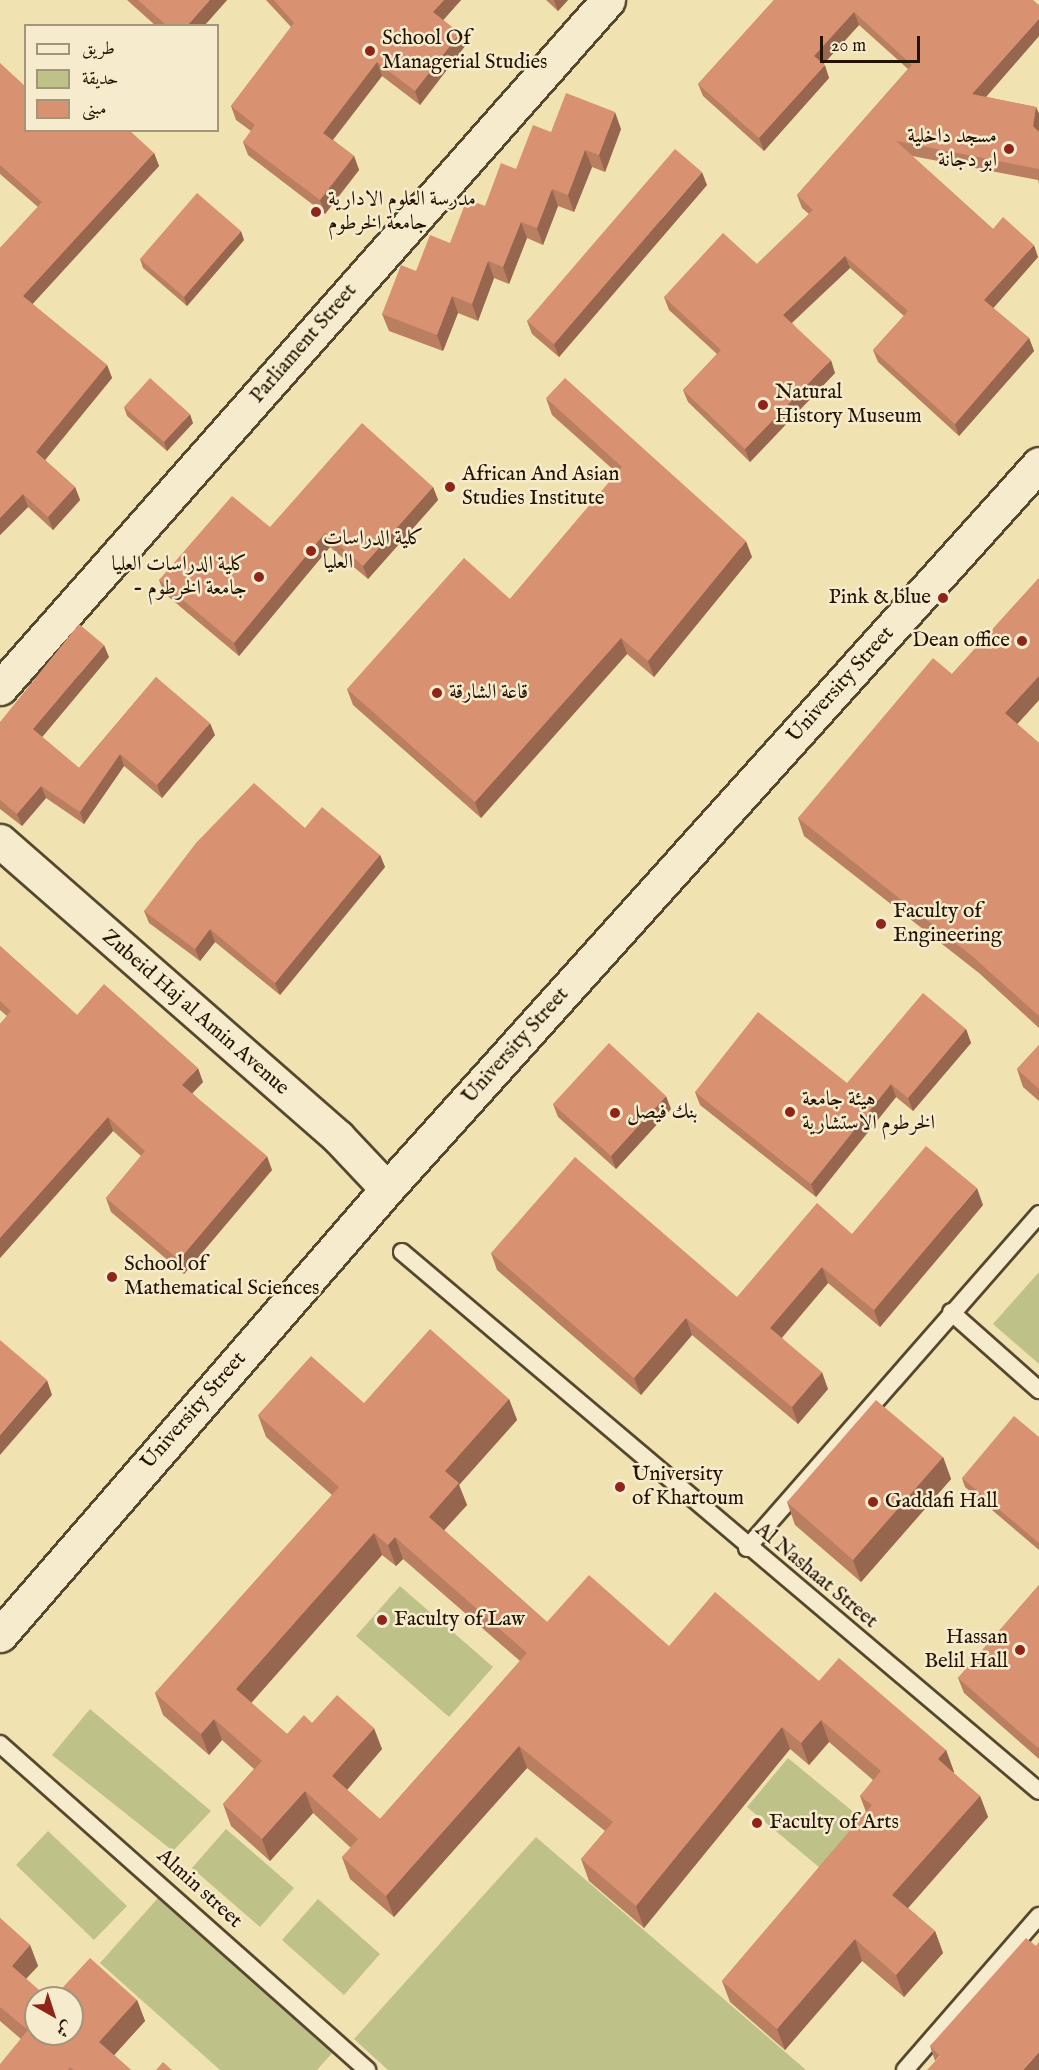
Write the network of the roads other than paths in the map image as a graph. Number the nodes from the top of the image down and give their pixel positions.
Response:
1 (608, 0) edge
2 (1039, 464) edge
3 (0, 688) edge
4 (0, 841) edge
5 (387, 1189) junction
6 (1039, 1214) edge
7 (402, 1252) dead end
8 (951, 1312) junction
9 (1039, 1390) edge
10 (747, 1548) junction
11 (0, 1635) edge
12 (0, 1744) edge
13 (1039, 1791) edge
14 (1039, 1916) edge
15 (367, 2070) edge
16 (905, 2070) edge

1 - 3 main road, Parliament Street
2 - 5 main road, University Street
4 - 5 main road, Zubeid Haj al Amin Avenue
5 - 11 main road, University Street
6 - 8 lane
7 - 10 lane, Al Nashaat Street
8 - 9 lane
8 - 10 lane
10 - 13 lane, Al Nashaat Street
12 - 15 lane, Almin street
14 - 16 lane

